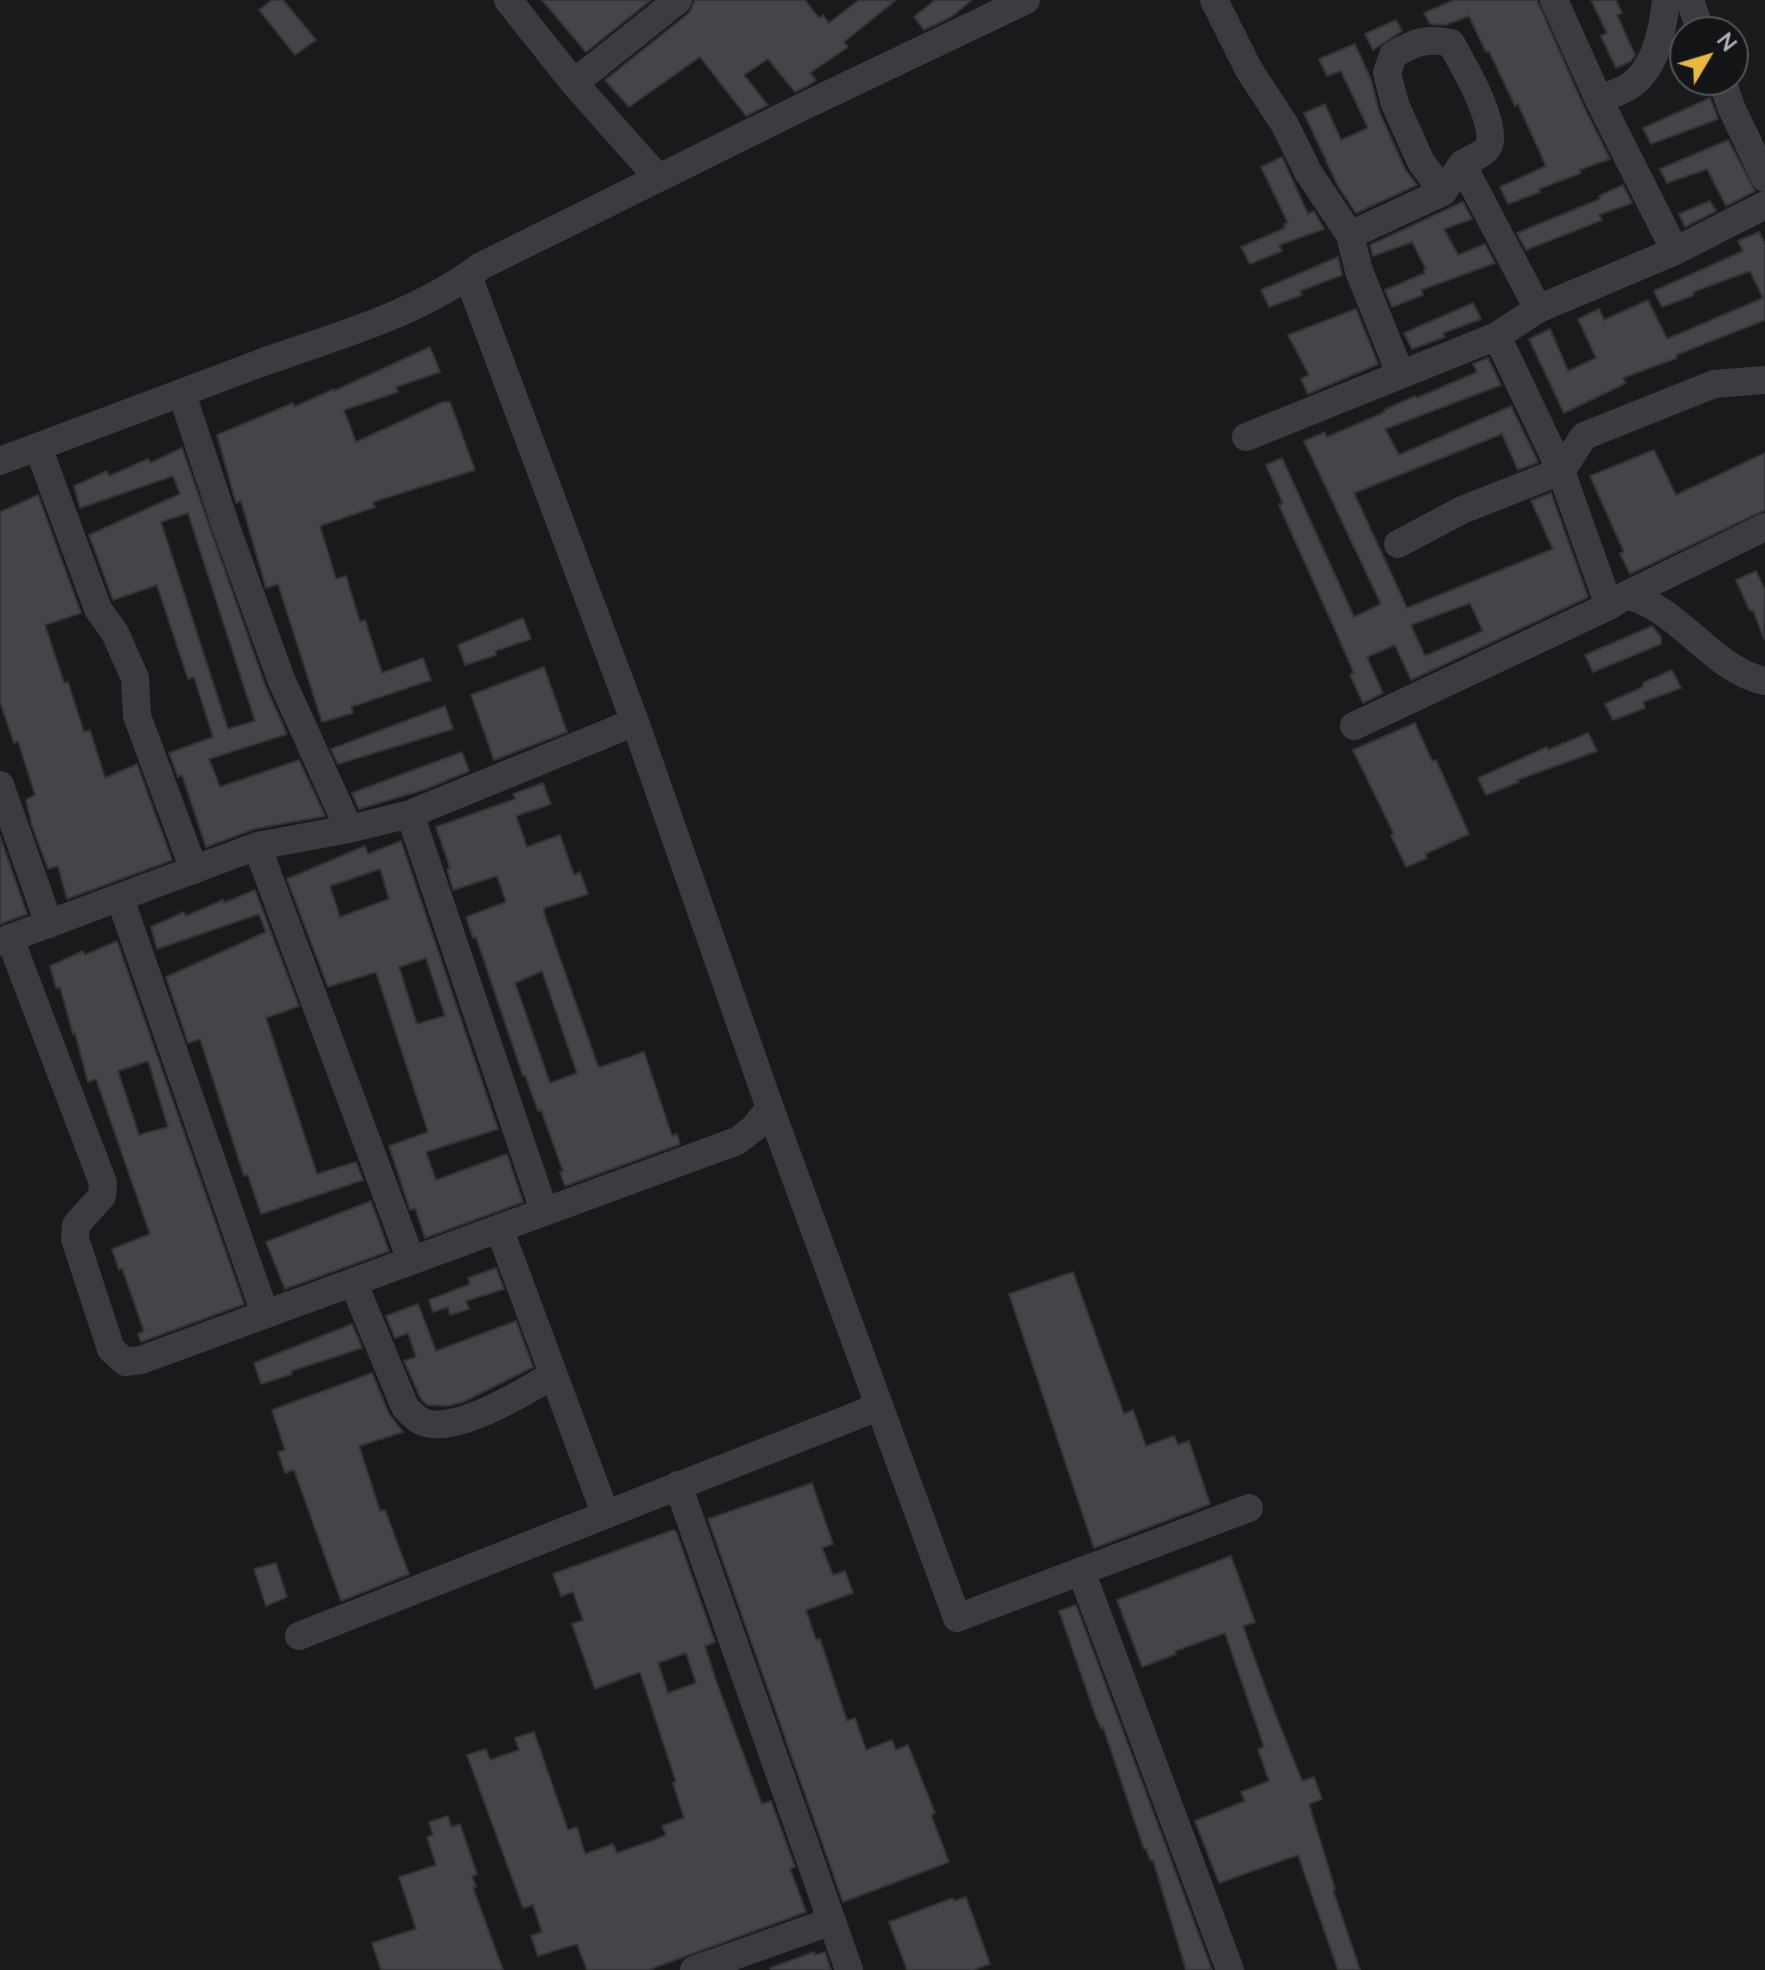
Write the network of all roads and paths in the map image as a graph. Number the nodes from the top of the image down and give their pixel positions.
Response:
1 (508, 0) edge
2 (678, 0) edge
3 (1025, 0) edge
4 (1214, 0) edge
5 (1554, 0) edge
6 (1666, 0) edge
7 (574, 83) junction
8 (1727, 96) edge
9 (1599, 100) junction
10 (1462, 164) junction
11 (658, 178) junction
12 (1765, 178) edge
13 (1443, 192) junction
14 (1765, 205) edge
15 (1350, 235) junction
16 (1675, 251) junction
17 (468, 276) junction
18 (1538, 309) junction
19 (1497, 336) junction
20 (1400, 373) junction
21 (1765, 380) edge
22 (182, 394) junction
23 (1246, 437) dead end
24 (38, 447) junction
25 (0, 461) edge
26 (1561, 471) junction
27 (1765, 527) edge
28 (1398, 544) dead end
29 (1618, 601) junction
30 (1765, 681) edge
31 (635, 722) junction
32 (1354, 726) dead end
33 (0, 785) edge
34 (410, 814) junction
35 (349, 829) junction
36 (257, 846) junction
37 (194, 870) junction
38 (120, 898) junction
39 (49, 924) junction
40 (5, 941) edge
41 (770, 1108) junction
42 (544, 1211) junction
43 (499, 1228) junction
44 (411, 1260) junction
45 (353, 1282) junction
46 (265, 1314) junction
47 (553, 1375) junction
48 (878, 1407) junction
49 (678, 1485) junction
50 (1249, 1508) dead end
51 (605, 1513) junction
52 (1081, 1571) junction
53 (299, 1636) dead end
54 (832, 1921) junction
55 (694, 1970) edge
56 (849, 1970) edge
57 (1230, 1970) edge

1 - 7 street
2 - 7 street
3 - 11 street
4 - 15 street
5 - 9 street
6 - 9 street
7 - 11 street
8 - 12 street
9 - 16 street
10 - 13 street
10 - 13 street
10 - 18 street
11 - 17 street
13 - 15 street
14 - 16 street
15 - 20 street
16 - 18 street
17 - 22 street
17 - 31 street
18 - 19 street
19 - 20 street
19 - 26 street
20 - 23 street
21 - 26 street
22 - 24 street
22 - 35 street
24 - 25 street
24 - 37 street
26 - 28 street
26 - 29 street
27 - 29 street
29 - 30 street
29 - 32 street
31 - 34 street
31 - 41 street
33 - 39 street
34 - 35 street
34 - 42 street
35 - 36 street
36 - 37 street
36 - 44 street
37 - 38 street
38 - 39 street
38 - 46 street
39 - 40 street
40 - 46 street
41 - 42 street
41 - 48 street
42 - 43 street
43 - 44 street
43 - 47 street
44 - 45 street
45 - 46 street
45 - 47 street
47 - 51 street
48 - 49 street
48 - 52 street
49 - 51 street
49 - 54 street
50 - 52 street
51 - 53 street
52 - 57 street
54 - 55 street
54 - 56 street

